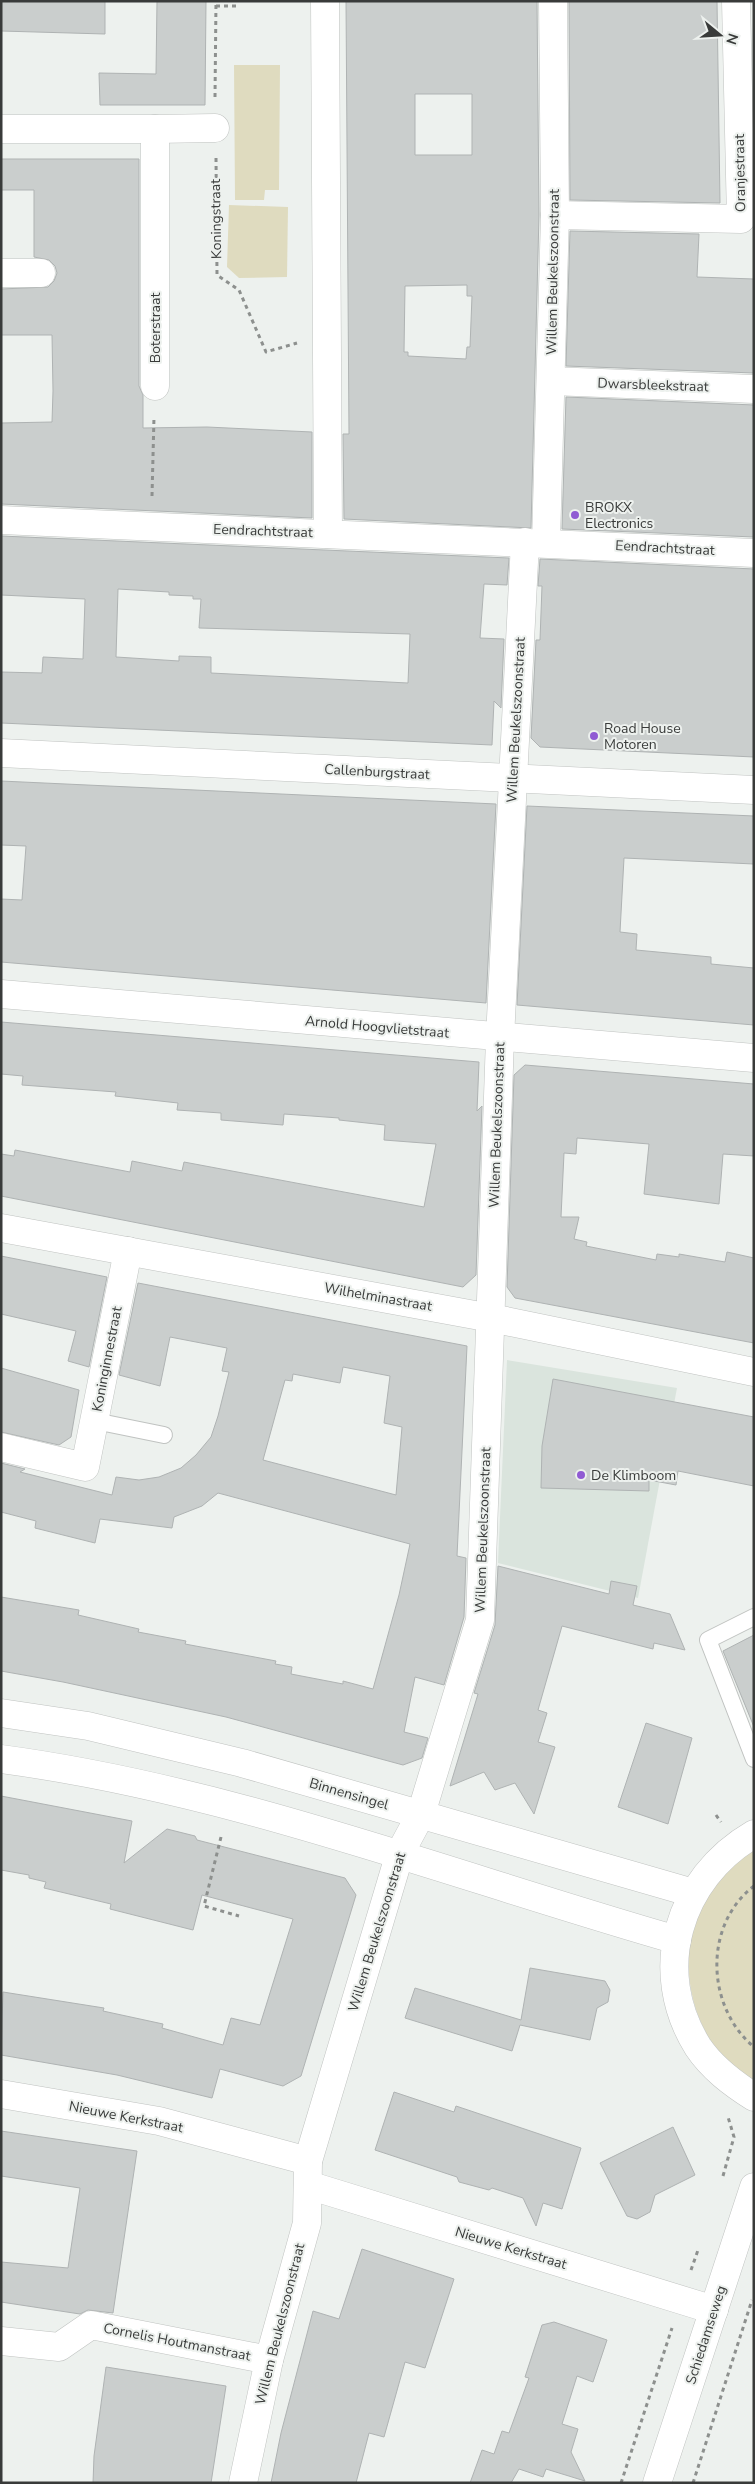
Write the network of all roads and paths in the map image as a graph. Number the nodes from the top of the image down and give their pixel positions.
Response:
1 (216, 1) edge
2 (325, 1) edge
3 (553, 1) edge
4 (736, 1) edge
5 (216, 6) junction
6 (238, 6) dead end
7 (215, 128) junction
8 (1, 129) edge
9 (155, 129) junction
10 (554, 215) junction
11 (1, 273) edge
12 (41, 273) dead end
13 (327, 343) junction
14 (552, 380) junction
15 (155, 386) joint
16 (754, 389) edge
17 (1, 520) edge
18 (151, 526) junction
19 (328, 534) junction
20 (535, 542) junction
21 (754, 552) edge
22 (1, 752) edge
23 (514, 779) junction
24 (754, 790) edge
25 (1, 994) edge
26 (500, 1038) junction
27 (754, 1058) edge
28 (1, 1228) edge
29 (128, 1251) junction
30 (491, 1318) junction
31 (754, 1372) edge
32 (95, 1421) junction
33 (164, 1436) dead end
34 (1, 1447) edge
35 (754, 1617) edge
36 (1, 1713) edge
37 (1, 1759) edge
38 (754, 1759) edge
39 (421, 1814) junction
40 (754, 1834) edge
41 (221, 1837) dead end
42 (400, 1853) junction
43 (754, 1886) edge
44 (693, 1894) junction
45 (239, 1916) dead end
46 (677, 1940) junction
47 (754, 2047) edge
48 (1, 2094) edge
49 (754, 2097) edge
50 (308, 2173) junction
51 (754, 2187) edge
52 (754, 2293) edge
53 (714, 2310) junction
54 (1, 2341) edge
55 (269, 2360) junction
56 (243, 2483) edge
57 (657, 2483) edge
58 (693, 2483) edge

1 - 5 path, Koningstraat
2 - 13 street
3 - 10 street, Willem Beukelszoonstraat
4 - 10 street, Oranjestraat
5 - 6 path
5 - 7 path, Koningstraat
7 - 9 street
7 - 13 path, Koningstraat
8 - 9 street
9 - 15 street, Boterstraat
10 - 14 street, Willem Beukelszoonstraat
11 - 12 street
13 - 19 street
14 - 16 street, Dwarsbleekstraat
14 - 20 street, Willem Beukelszoonstraat
15 - 18 path
17 - 18 street, Eendrachtstraat
18 - 19 street, Eendrachtstraat
19 - 20 street, Eendrachtstraat
20 - 21 street, Eendrachtstraat
20 - 23 street, Willem Beukelszoonstraat
22 - 23 street, Callenburgstraat
23 - 24 street, Callenburgstraat
23 - 26 street, Willem Beukelszoonstraat
25 - 26 street, Arnold Hoogvlietstraat
26 - 27 street, Arnold Hoogvlietstraat
26 - 30 street, Willem Beukelszoonstraat
28 - 29 street, Wilhelminastraat
29 - 30 street, Wilhelminastraat
29 - 32 street, Koninginnestraat
30 - 31 street, Wilhelminastraat
30 - 39 street, Willem Beukelszoonstraat
32 - 33 lane
32 - 34 street, Koninginnestraat
35 - 38 lane
36 - 39 street, Binnensingel
37 - 42 street
39 - 42 street, Willem Beukelszoonstraat
39 - 44 street, Binnensingel
40 - 44 street
41 - 45 path
42 - 46 street
42 - 50 street, Willem Beukelszoonstraat
43 - 47 path
44 - 46 street
46 - 49 street
48 - 50 street, Nieuwe Kerkstraat
50 - 53 street, Nieuwe Kerkstraat
50 - 55 street, Willem Beukelszoonstraat
51 - 53 street, Schiedamseweg
52 - 58 path
53 - 57 street, Schiedamseweg
54 - 55 street, Cornelis Houtmanstraat
55 - 56 street, Willem Beukelszoonstraat

